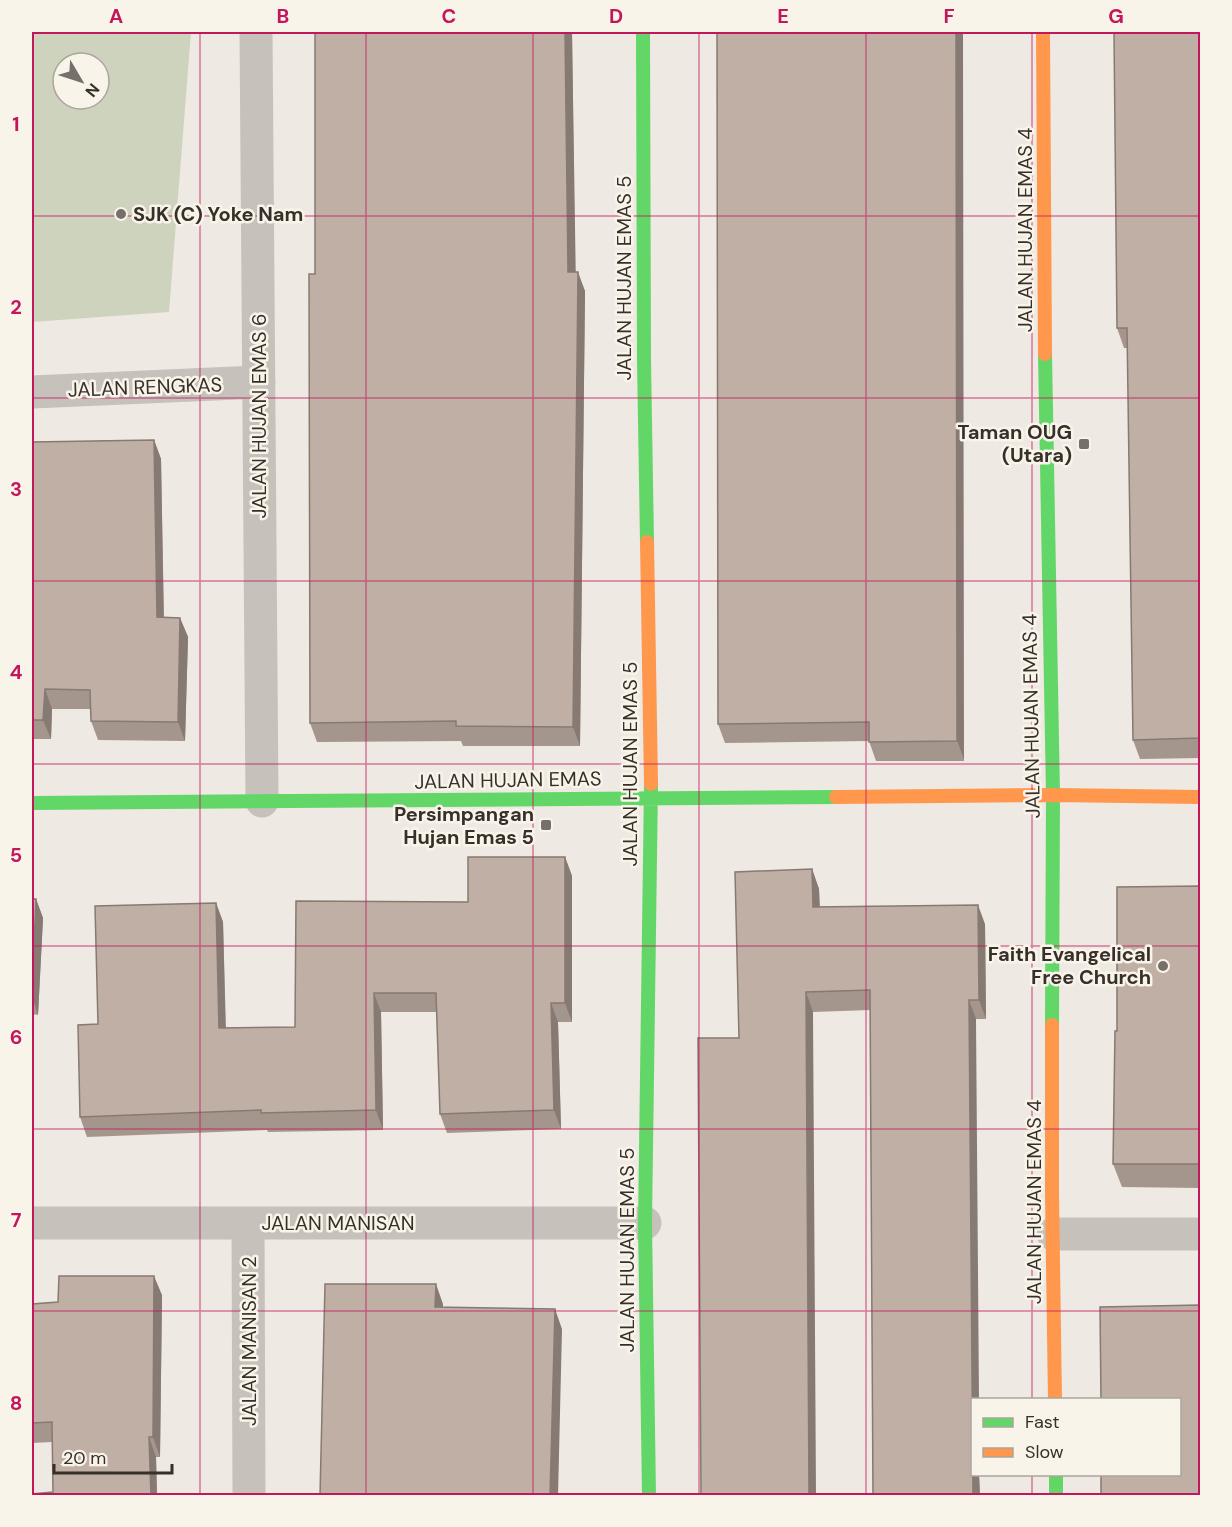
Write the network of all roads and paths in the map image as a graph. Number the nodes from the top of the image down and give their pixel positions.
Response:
1 (256, 32) edge
2 (643, 32) edge
3 (1043, 32) edge
4 (258, 382) junction
5 (32, 392) edge
6 (1053, 795) junction
7 (1200, 797) edge
8 (651, 798) junction
9 (262, 801) junction
10 (32, 803) edge
11 (32, 1223) edge
12 (249, 1223) junction
13 (645, 1223) junction
14 (1053, 1234) junction
15 (1200, 1234) edge
16 (1055, 1398) edge
17 (1056, 1476) edge
18 (249, 1496) edge
19 (649, 1496) edge
20 (1056, 1496) edge

1 - 4 street, JALAN HUJAN EMAS 6
2 - 8 street, JALAN HUJAN EMAS 5
3 - 6 street, JALAN HUJAN EMAS 4
4 - 5 street, JALAN RENGKAS
4 - 9 street, JALAN HUJAN EMAS 6
6 - 7 street, JALAN HUJAN EMAS
6 - 8 street, JALAN HUJAN EMAS
6 - 14 street, JALAN HUJAN EMAS 4
8 - 9 street, JALAN HUJAN EMAS
8 - 13 street, JALAN HUJAN EMAS 5
9 - 10 street, JALAN HUJAN EMAS
11 - 12 street, JALAN MANISAN
12 - 13 street, JALAN MANISAN
12 - 18 street, JALAN MANISAN 2
13 - 19 street, JALAN HUJAN EMAS 5
14 - 15 street
14 - 16 street, JALAN HUJAN EMAS 4
17 - 20 street

